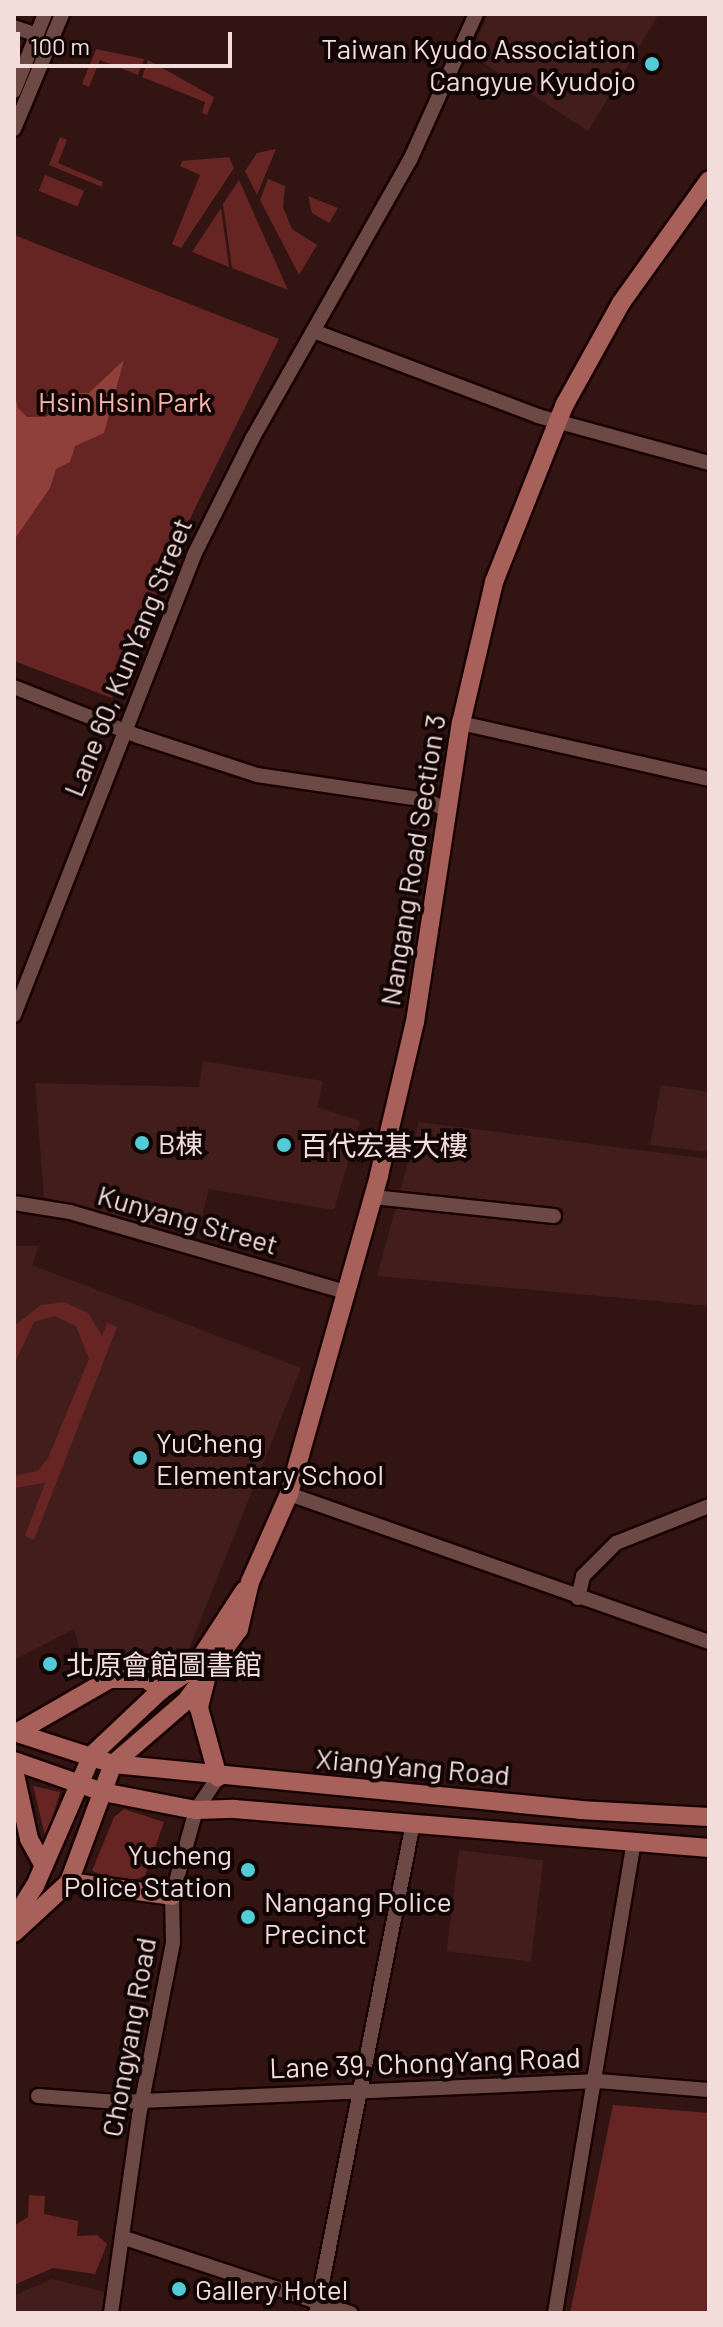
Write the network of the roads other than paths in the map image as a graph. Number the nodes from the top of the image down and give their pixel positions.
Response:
1 (20, 14) edge
2 (45, 14) edge
3 (62, 14) edge
4 (474, 20) edge
5 (14, 27) edge
6 (37, 35) junction
7 (14, 91) edge
8 (14, 129) edge
9 (709, 180) edge
10 (316, 332) junction
11 (558, 420) junction
12 (709, 463) edge
13 (14, 687) edge
14 (461, 723) junction
15 (124, 728) junction
16 (709, 779) edge
17 (448, 811) junction
18 (14, 1015) edge
19 (373, 1197) junction
20 (14, 1203) edge
21 (554, 1216) dead end
22 (346, 1292) junction
23 (289, 1494) junction
24 (709, 1506) edge
25 (250, 1582) junction
26 (578, 1598) junction
27 (709, 1642) edge
28 (207, 1675) junction
29 (161, 1690) junction
30 (15, 1732) edge
31 (92, 1755) junction
32 (14, 1761) edge
33 (113, 1764) junction
34 (14, 1770) edge
35 (218, 1777) junction
36 (76, 1782) junction
37 (103, 1792) junction
38 (196, 1810) junction
39 (709, 1817) edge
40 (413, 1824) junction
41 (634, 1843) junction
42 (709, 1848) edge
43 (43, 1864) junction
44 (69, 1882) junction
45 (172, 1896) junction
46 (14, 1919) edge
47 (14, 1933) edge
48 (598, 2081) junction
49 (709, 2090) edge
50 (359, 2091) junction
51 (38, 2096) dead end
52 (143, 2100) junction
53 (122, 2237) junction
54 (317, 2308) edge
55 (111, 2313) edge
56 (351, 2313) edge
57 (555, 2313) edge

1 - 5 street
2 - 6 street
3 - 8 street
4 - 10 street, Lane 60, KunYang Street
5 - 6 street
6 - 7 street
9 - 11 main road, Nangang Road Section 3
10 - 11 street
10 - 15 street, Lane 60, KunYang Street
11 - 12 street
11 - 14 main road, Nangang Road Section 3
13 - 15 street
14 - 16 street
14 - 17 main road, Nangang Road Section 3
15 - 17 street
15 - 18 street, Lane 60, KunYang Street
17 - 19 main road, Nangang Road Section 3
19 - 21 street
19 - 22 main road, Nangang Road Section 3
20 - 22 street, Kunyang Street
22 - 23 main road, Nangang Road Section 3
23 - 25 main road, Nangang Road Section 3
23 - 26 street
24 - 26 street
25 - 28 main road
25 - 29 main road
26 - 27 street
28 - 33 main road
28 - 35 main road
29 - 30 main road
29 - 31 main road
30 - 31 main road
31 - 33 main road
31 - 36 main road
32 - 36 main road
33 - 35 main road, XiangYang Road
33 - 37 main road
34 - 43 main road
35 - 38 street, Chongyang Road
35 - 39 main road, XiangYang Road
36 - 37 main road
36 - 43 main road
37 - 38 main road, XiangYang Road
37 - 44 main road
38 - 40 main road, XiangYang Road
38 - 45 street, Chongyang Road
40 - 41 main road, XiangYang Road
40 - 50 street
41 - 42 main road, XiangYang Road
41 - 48 street
43 - 46 main road
44 - 45 main road
44 - 47 main road
45 - 52 street, Chongyang Road
48 - 49 street, Lane 39, ChongYang Road
48 - 50 street, Lane 39, ChongYang Road
48 - 57 street
50 - 52 street, Lane 39, ChongYang Road
50 - 54 street
51 - 52 street, Lane 39, ChongYang Road
52 - 53 street, Chongyang Road
53 - 54 street
53 - 55 street, Chongyang Road
54 - 56 street

